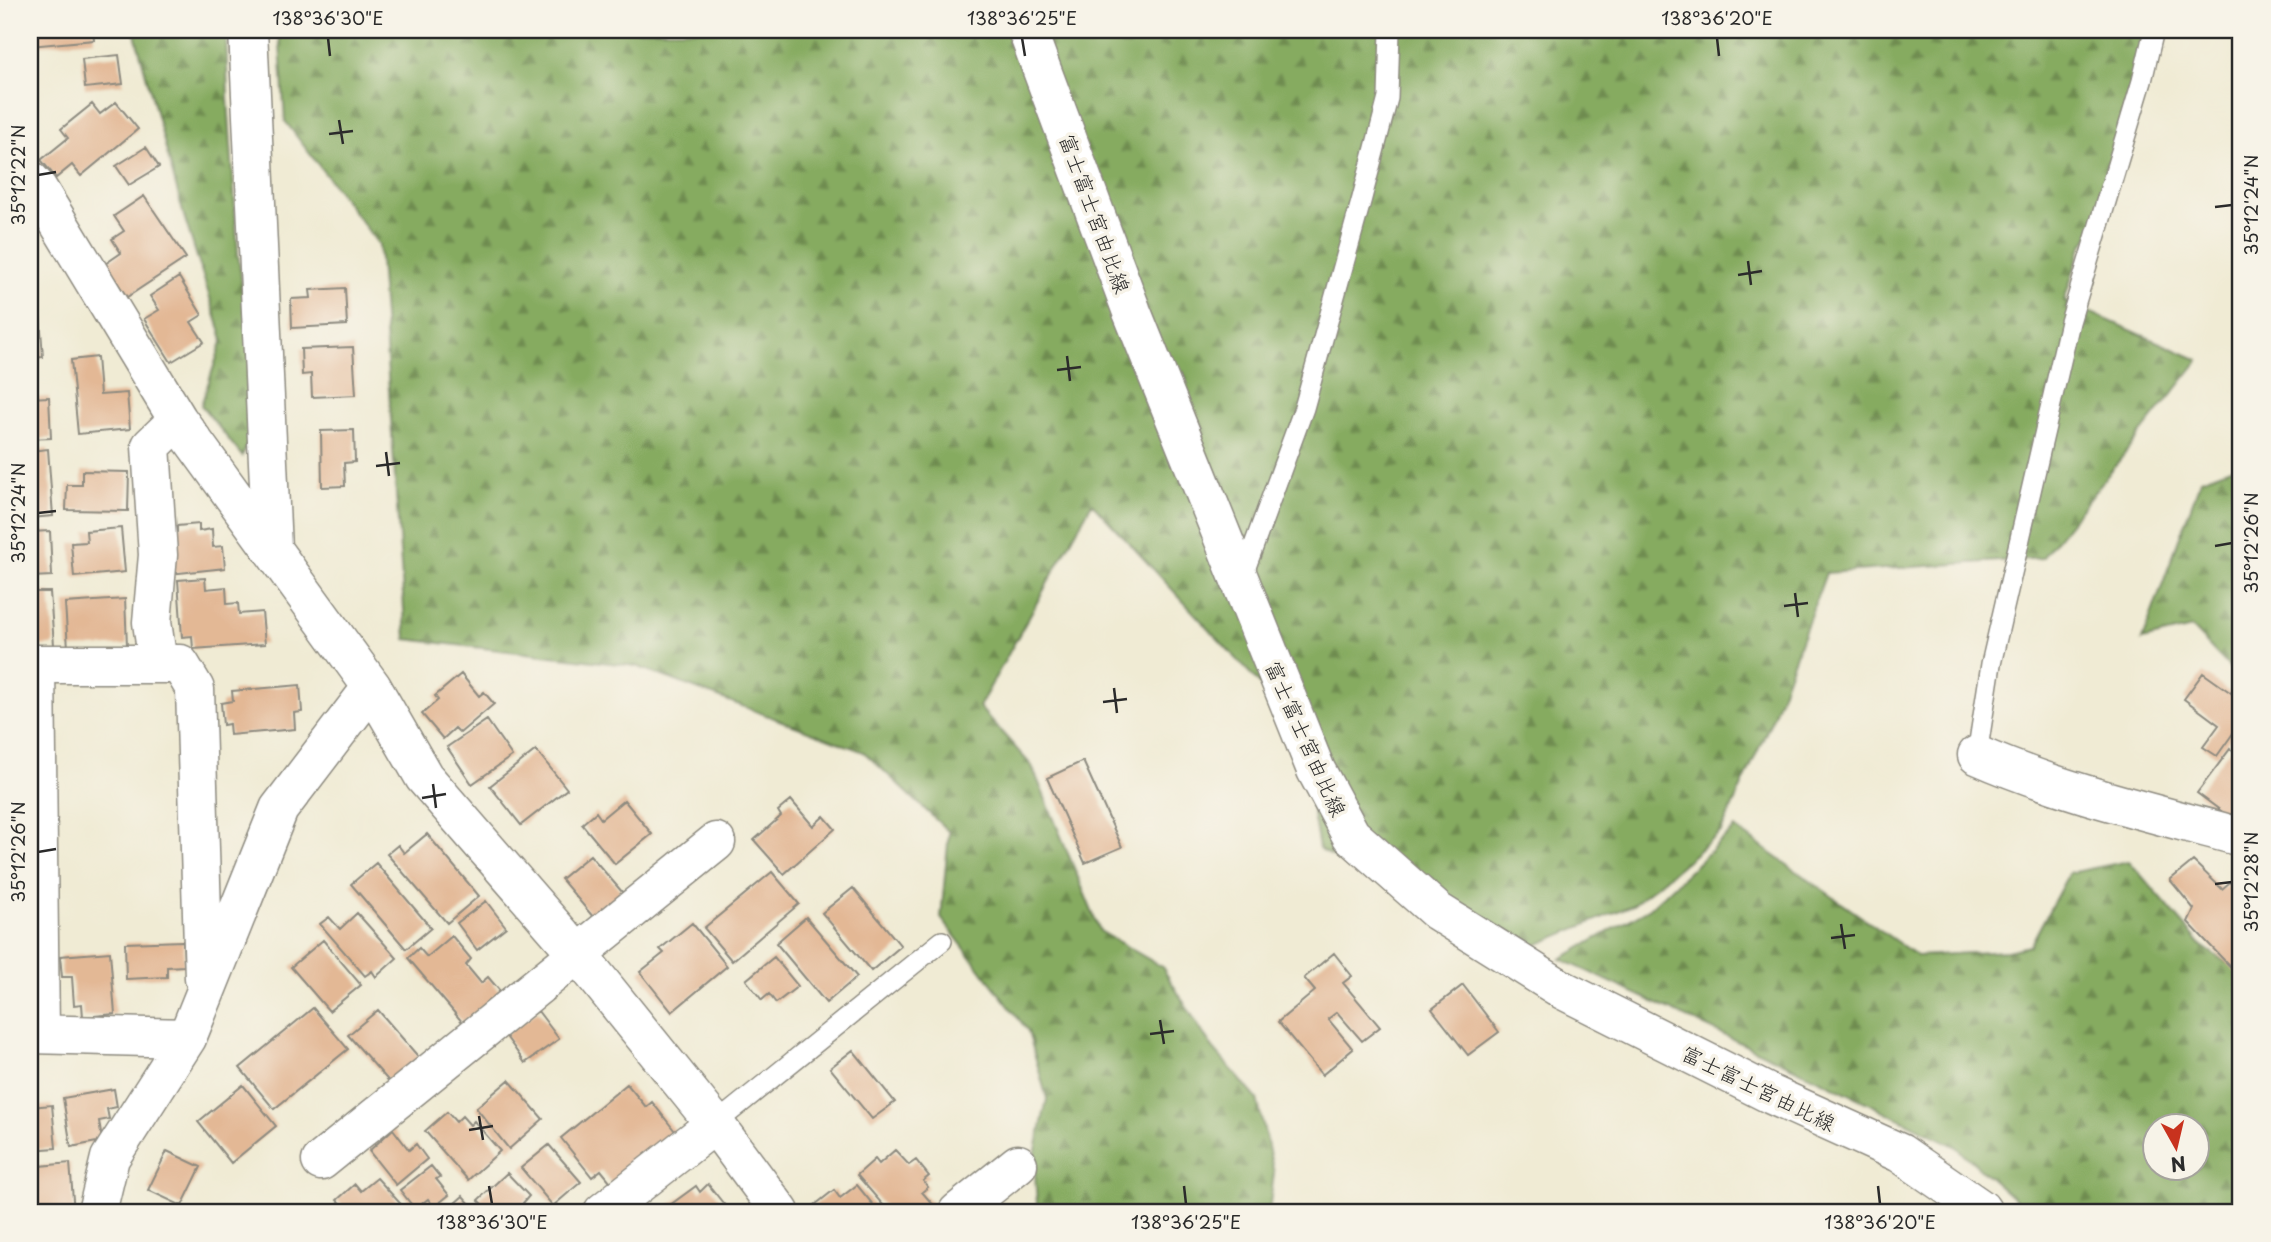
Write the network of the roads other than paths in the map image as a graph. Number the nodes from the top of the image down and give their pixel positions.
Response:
1 (248, 30) edge
2 (1027, 30) edge
3 (1390, 30) edge
4 (2154, 30) edge
5 (30, 180) edge
6 (178, 420) junction
7 (272, 550) junction
8 (1241, 583) junction
9 (33, 664) edge
10 (158, 664) junction
11 (372, 687) junction
12 (1977, 755) joint
13 (2241, 837) edge
14 (716, 842) dead end
15 (942, 941) dead end
16 (577, 953) junction
17 (205, 990) junction
18 (35, 1034) edge
19 (187, 1038) junction
20 (715, 1124) junction
21 (321, 1161) dead end
22 (1018, 1164) dead end
23 (97, 1212) edge
24 (603, 1212) edge
25 (780, 1212) edge
26 (958, 1212) edge
27 (1983, 1212) edge

1 - 7 street
2 - 8 street, 富士富士宮由比線
3 - 8 lane
4 - 12 lane
5 - 6 street
6 - 7 street
6 - 10 street
7 - 11 street
8 - 27 street, 富士富士宮由比線
9 - 10 street
9 - 18 street
10 - 17 street
11 - 16 street
11 - 17 street
12 - 13 street
14 - 16 street
15 - 20 lane
16 - 20 street
16 - 21 street
17 - 19 street
18 - 19 street
19 - 23 street
20 - 24 street
20 - 25 street
22 - 26 street

